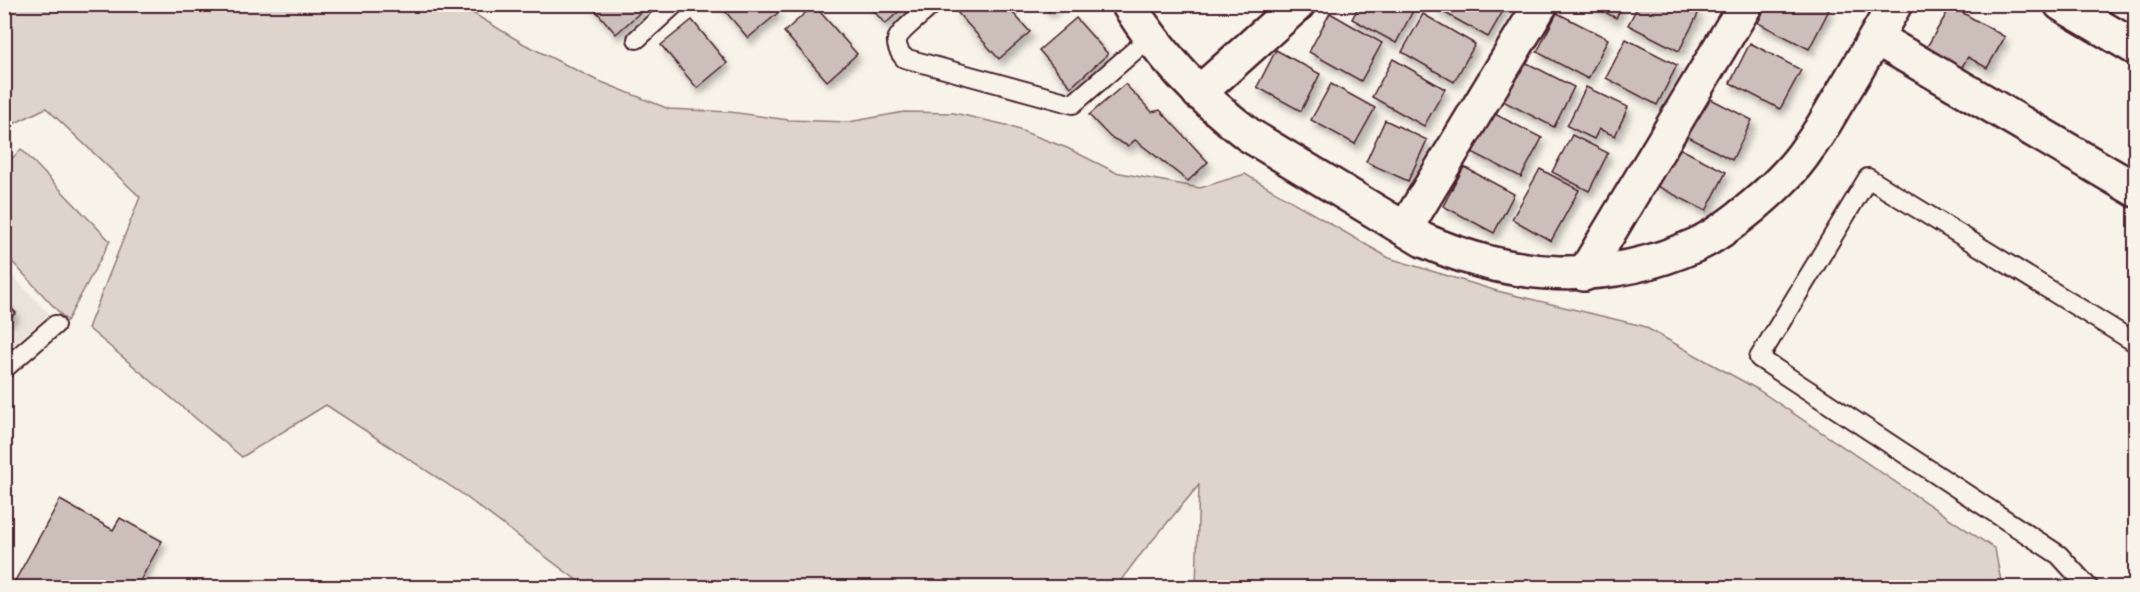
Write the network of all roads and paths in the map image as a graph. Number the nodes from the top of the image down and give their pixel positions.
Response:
1 (675, 4) edge
2 (933, 4) edge
3 (1128, 4) edge
4 (1298, 4) edge
5 (1541, 4) edge
6 (1746, 4) edge
7 (1895, 4) edge
8 (2061, 4) edge
9 (1149, 38) junction
10 (1876, 38) junction
11 (637, 39) dead end
12 (2136, 48) edge
13 (1199, 93) junction
14 (2136, 190) edge
15 (1405, 229) junction
16 (1584, 274) junction
17 (55, 325) dead end
18 (2136, 344) edge
19 (4, 369) edge
20 (2089, 588) edge

1 - 11 lane
2 - 9 lane
3 - 9 street
4 - 13 street
5 - 15 street
6 - 16 street
7 - 10 street
8 - 12 street
9 - 13 street
10 - 14 street
10 - 16 street
13 - 15 street
15 - 16 street
17 - 19 lane
18 - 20 lane

